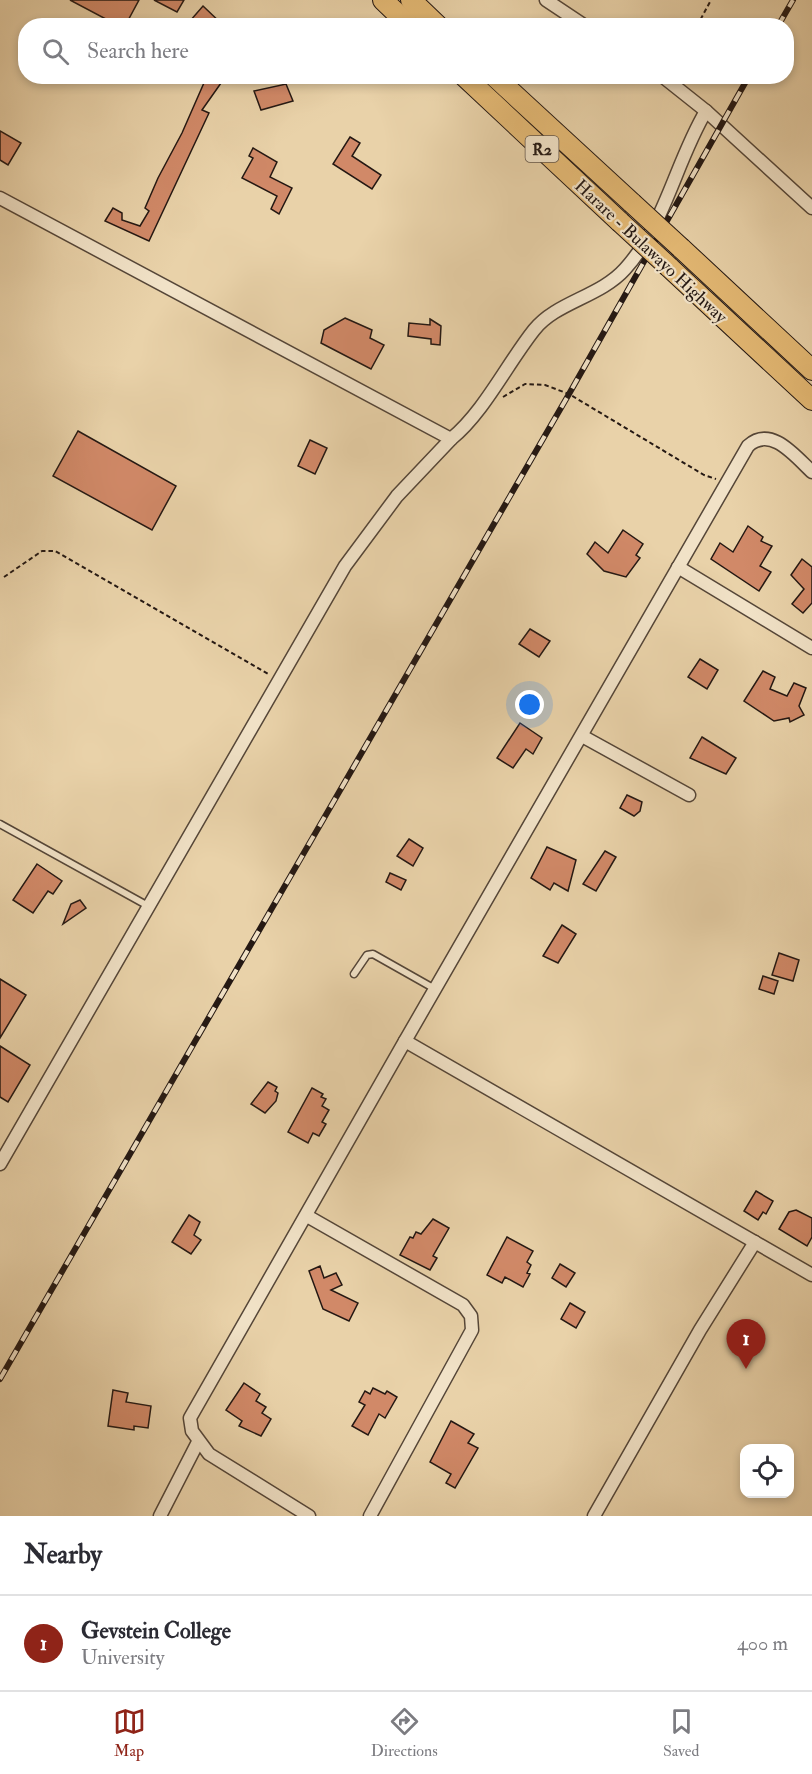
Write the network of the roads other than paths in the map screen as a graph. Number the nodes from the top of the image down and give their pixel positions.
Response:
1 (383, 0) edge
2 (411, 0) edge
3 (546, 0) edge
4 (402, 18) edge
5 (430, 18) edge
6 (573, 18) edge
7 (473, 84) edge
8 (503, 84) edge
9 (672, 84) edge
10 (706, 111) junction
11 (0, 198) edge
12 (812, 208) edge
13 (812, 370) edge
14 (812, 400) edge
15 (451, 439) junction
16 (812, 472) edge
17 (678, 567) junction
18 (812, 648) edge
19 (582, 736) junction
20 (689, 795) dead end
21 (0, 824) edge
22 (150, 908) junction
23 (354, 974) dead end
24 (435, 989) junction
25 (405, 1041) junction
26 (0, 1164) edge
27 (307, 1216) junction
28 (755, 1242) junction
29 (812, 1275) edge
30 (198, 1442) junction
31 (160, 1516) edge
32 (309, 1516) edge
33 (370, 1516) edge
34 (594, 1516) edge

1 - 4 highway
2 - 5 highway
3 - 6 street
7 - 14 highway, Harare - Bulawayo Highway / R2, bridge
8 - 13 highway, Harare - Bulawayo Highway / R2, bridge
9 - 10 street
10 - 12 street
10 - 15 street
11 - 15 street
15 - 22 street
16 - 17 street
17 - 18 street
17 - 19 street
19 - 20 street
19 - 24 street
21 - 22 lane
22 - 26 street
23 - 24 lane
24 - 25 street
25 - 27 street
25 - 28 street
27 - 30 street
27 - 33 street
28 - 29 street
28 - 34 street
30 - 31 street
30 - 32 street

